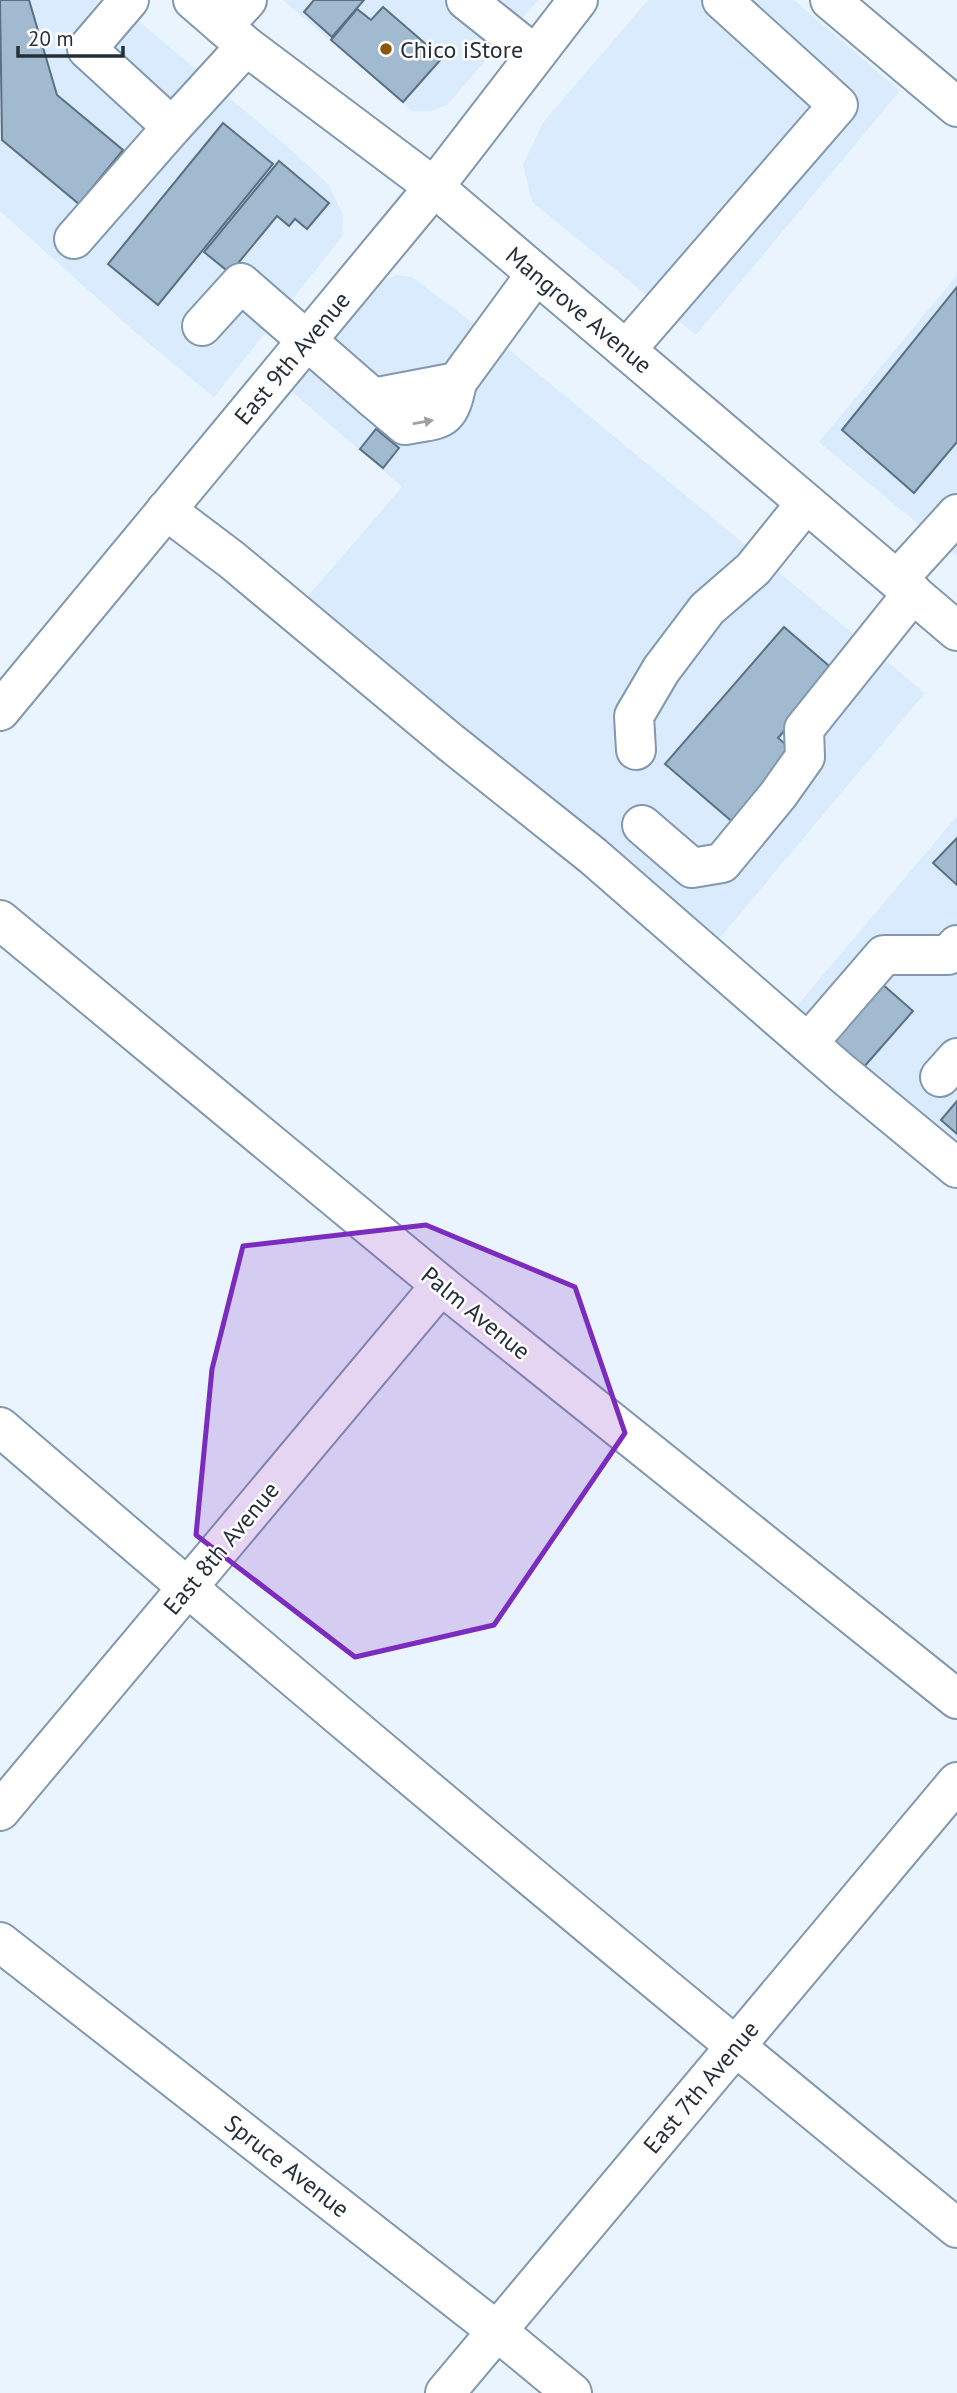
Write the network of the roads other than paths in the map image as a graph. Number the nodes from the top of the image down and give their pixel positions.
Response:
1 (129, 0) edge
2 (192, 0) edge
3 (578, 0) edge
4 (722, 0) edge
5 (830, 0) edge
6 (480, 4) edge
7 (239, 24) edge
8 (535, 55) junction
9 (957, 107) edge
10 (172, 127) junction
11 (434, 187) junction
12 (74, 239) dead end
13 (536, 274) junction
14 (202, 326) dead end
15 (306, 341) junction
16 (626, 350) junction
17 (806, 503) junction
18 (166, 510) junction
19 (957, 514) edge
20 (905, 587) junction
21 (957, 631) edge
22 (0, 711) edge
23 (636, 750) dead end
24 (642, 825) dead end
25 (0, 920) edge
26 (957, 945) edge
27 (808, 1043) junction
28 (957, 1168) edge
29 (441, 1285) junction
30 (0, 1427) edge
31 (187, 1588) junction
32 (957, 1699) edge
33 (957, 1782) edge
34 (0, 1811) edge
35 (0, 1942) edge
36 (735, 2047) junction
37 (957, 2228) edge
38 (498, 2331) junction
39 (445, 2393) edge
40 (572, 2393) edge

1 - 10 street
2 - 7 street, Mangrove Avenue
3 - 8 street, East 9th Avenue
4 - 16 street
5 - 9 street
6 - 8 street
7 - 10 street
7 - 11 street, Mangrove Avenue
8 - 11 street, East 9th Avenue
10 - 12 street
11 - 13 street, Mangrove Avenue
11 - 15 street, East 9th Avenue
13 - 15 street
13 - 16 street, Mangrove Avenue
14 - 15 street
15 - 18 street, East 9th Avenue
16 - 17 street, Mangrove Avenue
17 - 20 street, Mangrove Avenue
17 - 23 street
18 - 22 street, East 9th Avenue
18 - 27 street
19 - 20 street
20 - 21 street, Mangrove Avenue
20 - 24 street
25 - 29 street, Palm Avenue
26 - 27 street
27 - 28 street
29 - 31 street, East 8th Avenue
29 - 32 street, Palm Avenue
30 - 31 street
31 - 34 street, East 8th Avenue
31 - 36 street
33 - 36 street, East 7th Avenue
35 - 38 street, Spruce Avenue
36 - 37 street
36 - 38 street, East 7th Avenue
38 - 39 street, East 7th Avenue
38 - 40 street, Spruce Avenue

